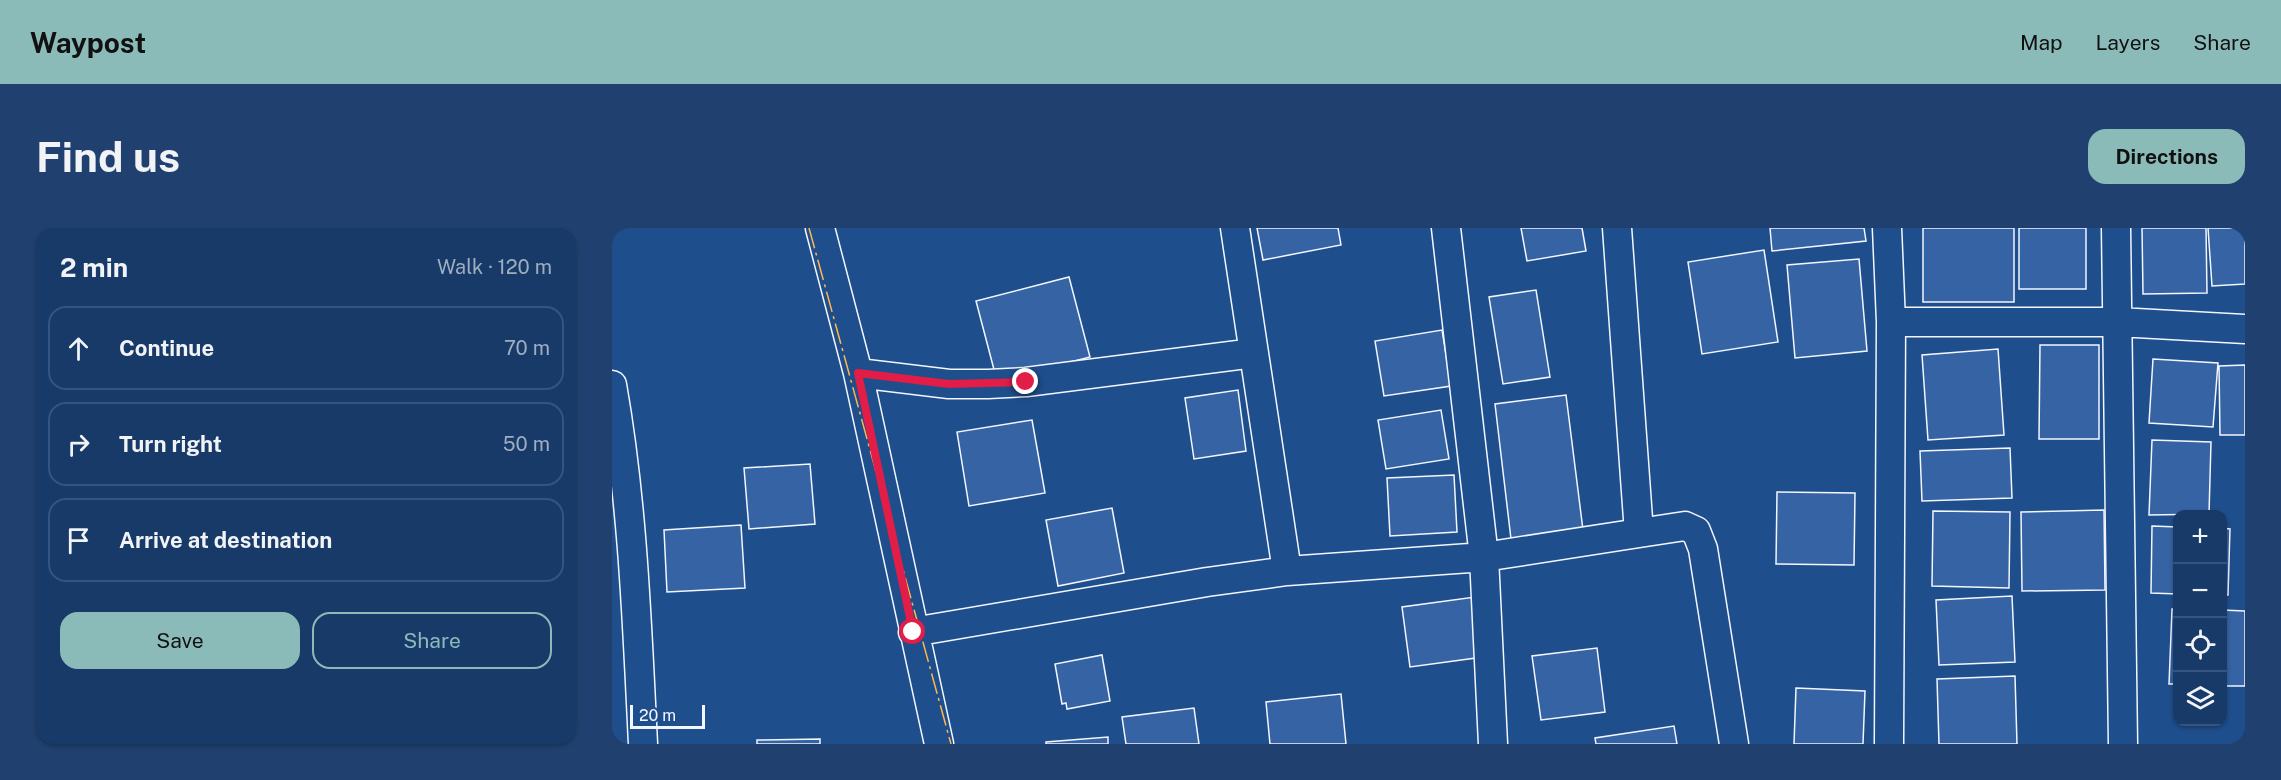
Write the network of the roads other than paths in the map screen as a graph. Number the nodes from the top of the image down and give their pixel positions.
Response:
1 (820, 228) edge
2 (1235, 228) edge
3 (1446, 228) edge
4 (1617, 228) edge
5 (1887, 228) edge
6 (2116, 228) edge
7 (1891, 322) junction
8 (2118, 322) junction
9 (2245, 329) edge
10 (1254, 352) junction
11 (858, 373) junction
12 (612, 385) edge
13 (1639, 533) junction
14 (1484, 557) junction
15 (1287, 571) junction
16 (913, 632) junction
17 (643, 744) edge
18 (939, 744) edge
19 (1493, 744) edge
20 (1734, 744) edge
21 (1889, 744) edge
22 (2123, 744) edge

1 - 11 street
2 - 10 street
3 - 14 street
4 - 13 street
5 - 7 street
6 - 8 street
7 - 8 street
7 - 21 street
8 - 9 street
8 - 22 street
10 - 11 street
10 - 15 street
11 - 16 street
12 - 17 street
13 - 14 street
13 - 20 street
14 - 15 street
14 - 19 street
15 - 16 street
16 - 18 street

